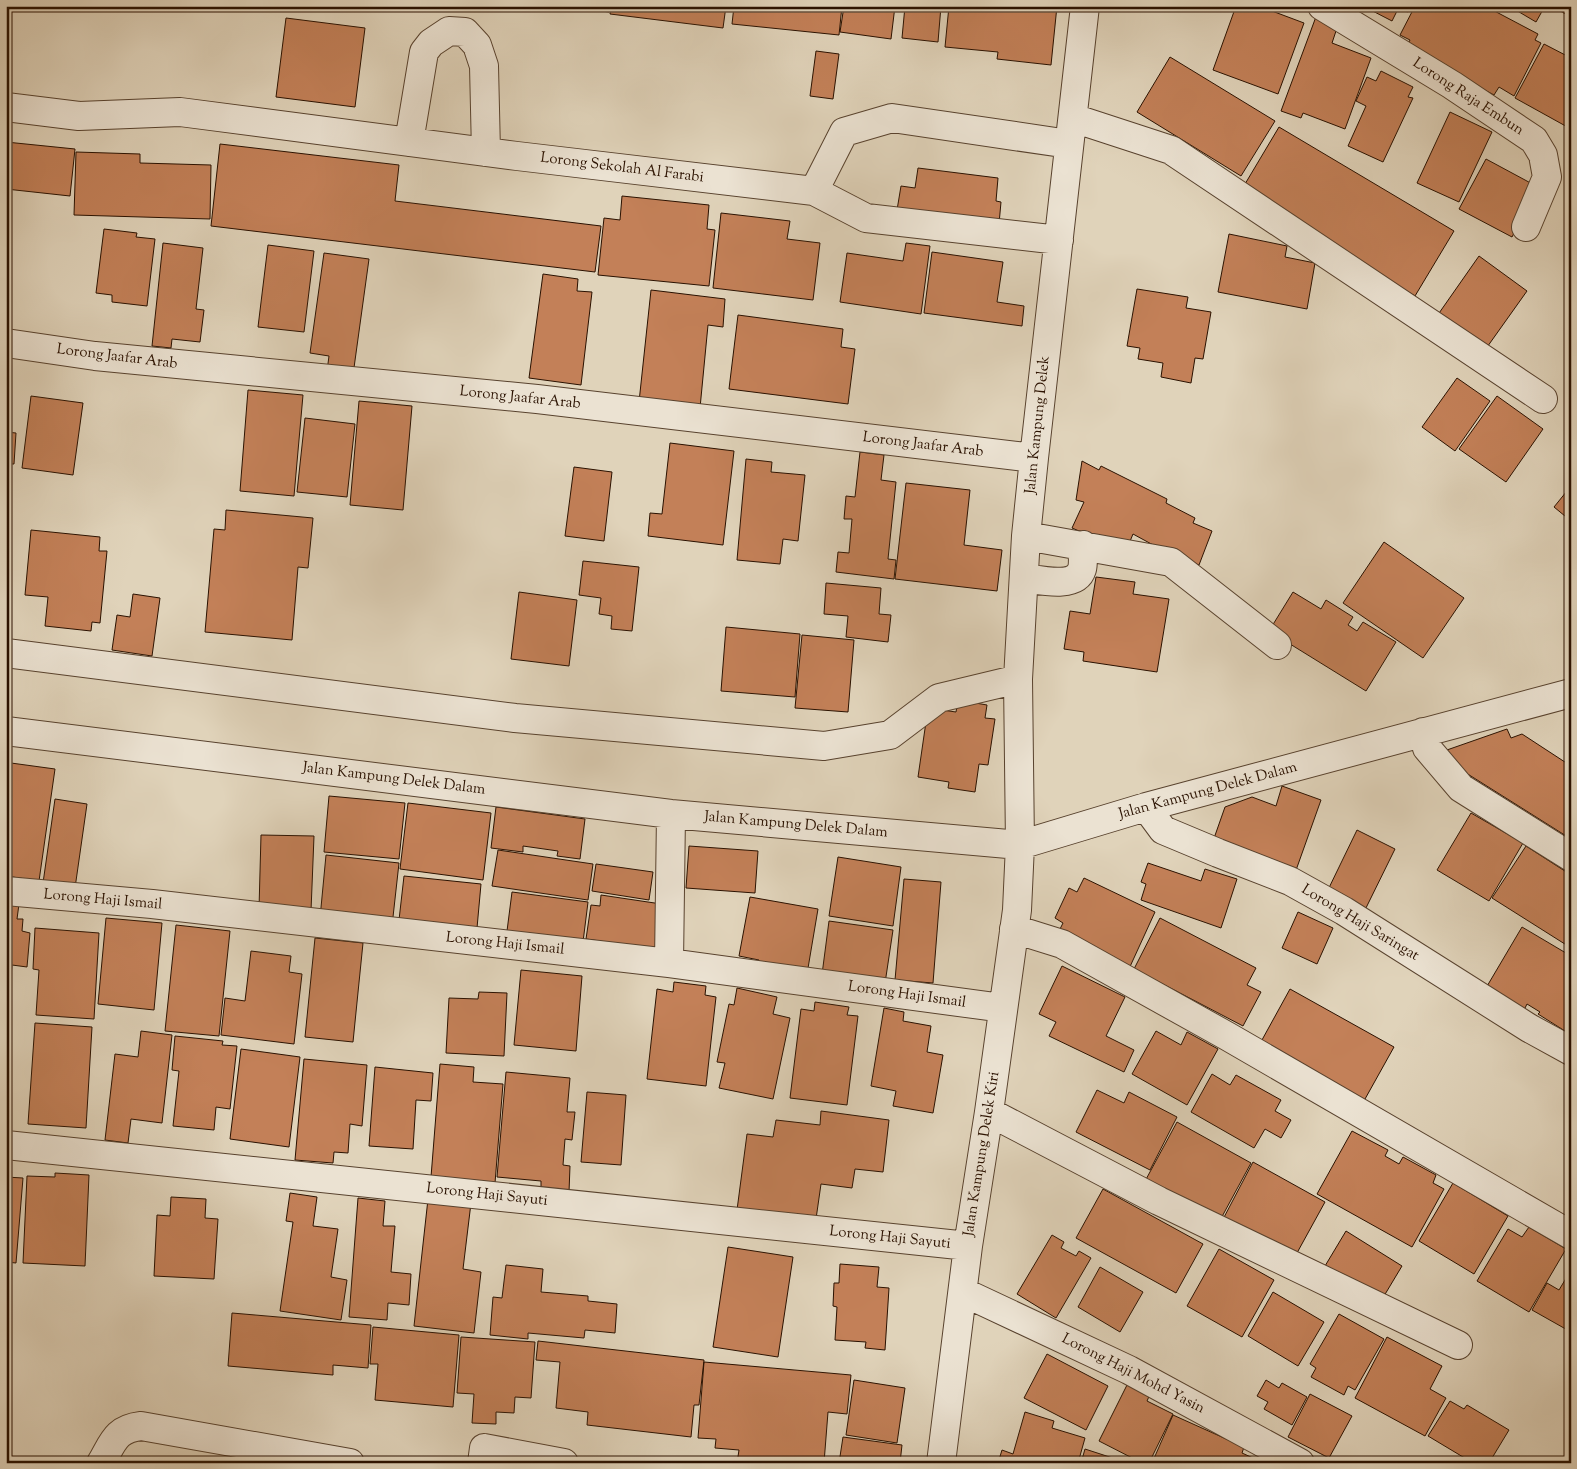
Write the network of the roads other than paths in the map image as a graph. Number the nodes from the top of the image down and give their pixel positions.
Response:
1 (1085, 6) edge
2 (1322, 6) edge
3 (6, 107) edge
4 (1071, 131) junction
5 (408, 142) junction
6 (486, 152) junction
7 (814, 192) junction
8 (1526, 227) dead end
9 (1059, 240) junction
10 (6, 343) edge
11 (1543, 399) dead end
12 (1034, 458) junction
13 (1026, 536) junction
14 (1083, 545) junction
15 (1024, 578) junction
16 (1277, 645) dead end
17 (6, 653) edge
18 (1018, 679) junction
19 (1571, 693) edge
20 (6, 731) edge
21 (1423, 732) junction
22 (1146, 807) junction
23 (671, 814) junction
24 (1020, 845) junction
25 (1571, 857) edge
26 (6, 891) edge
27 (1014, 929) junction
28 (669, 963) junction
29 (1003, 1008) junction
30 (1571, 1051) edge
31 (989, 1112) junction
32 (6, 1145) edge
33 (1571, 1235) edge
34 (968, 1246) junction
35 (963, 1292) junction
36 (1458, 1345) dead end
37 (483, 1455) edge
38 (101, 1463) edge
39 (350, 1463) edge
40 (564, 1463) edge
41 (941, 1463) edge
42 (1300, 1463) edge

1 - 4 street, Jalan Kampung Delek
2 - 8 street, Lorong Raja Embun
3 - 5 street, Lorong Sekolah Al Farabi
4 - 7 street
4 - 9 street, Jalan Kampung Delek
4 - 11 street
5 - 6 street, Lorong Sekolah Al Farabi
5 - 6 street
6 - 7 street, Lorong Sekolah Al Farabi
7 - 9 street, Lorong Sekolah Al Farabi
9 - 12 street, Jalan Kampung Delek
10 - 12 street, Lorong Jaafar Arab
12 - 13 street, Jalan Kampung Delek
13 - 14 street
13 - 15 street, Jalan Kampung Delek
14 - 15 street
14 - 16 street
15 - 18 street, Jalan Kampung Delek
17 - 18 street
18 - 24 street, Jalan Kampung Delek
19 - 21 street, Jalan Kampung Delek Dalam
20 - 23 street, Jalan Kampung Delek Dalam
21 - 22 street, Jalan Kampung Delek Dalam
21 - 25 street
22 - 24 street, Jalan Kampung Delek Dalam
22 - 30 street, Lorong Haji Saringat
23 - 24 street, Jalan Kampung Delek Dalam
23 - 28 street
24 - 27 street, Jalan Kampung Delek Kiri
26 - 28 street, Lorong Haji Ismail
27 - 29 street, Jalan Kampung Delek Kiri
27 - 33 street
28 - 29 street, Lorong Haji Ismail
29 - 31 street, Jalan Kampung Delek Kiri
31 - 34 street, Jalan Kampung Delek Kiri
31 - 36 street
32 - 34 street, Lorong Haji Sayuti
34 - 35 street, Jalan Kampung Delek Kiri
35 - 41 street, Jalan Kampung Delek Kiri
35 - 42 street, Lorong Haji Mohd Yasin
37 - 40 street
38 - 39 street

